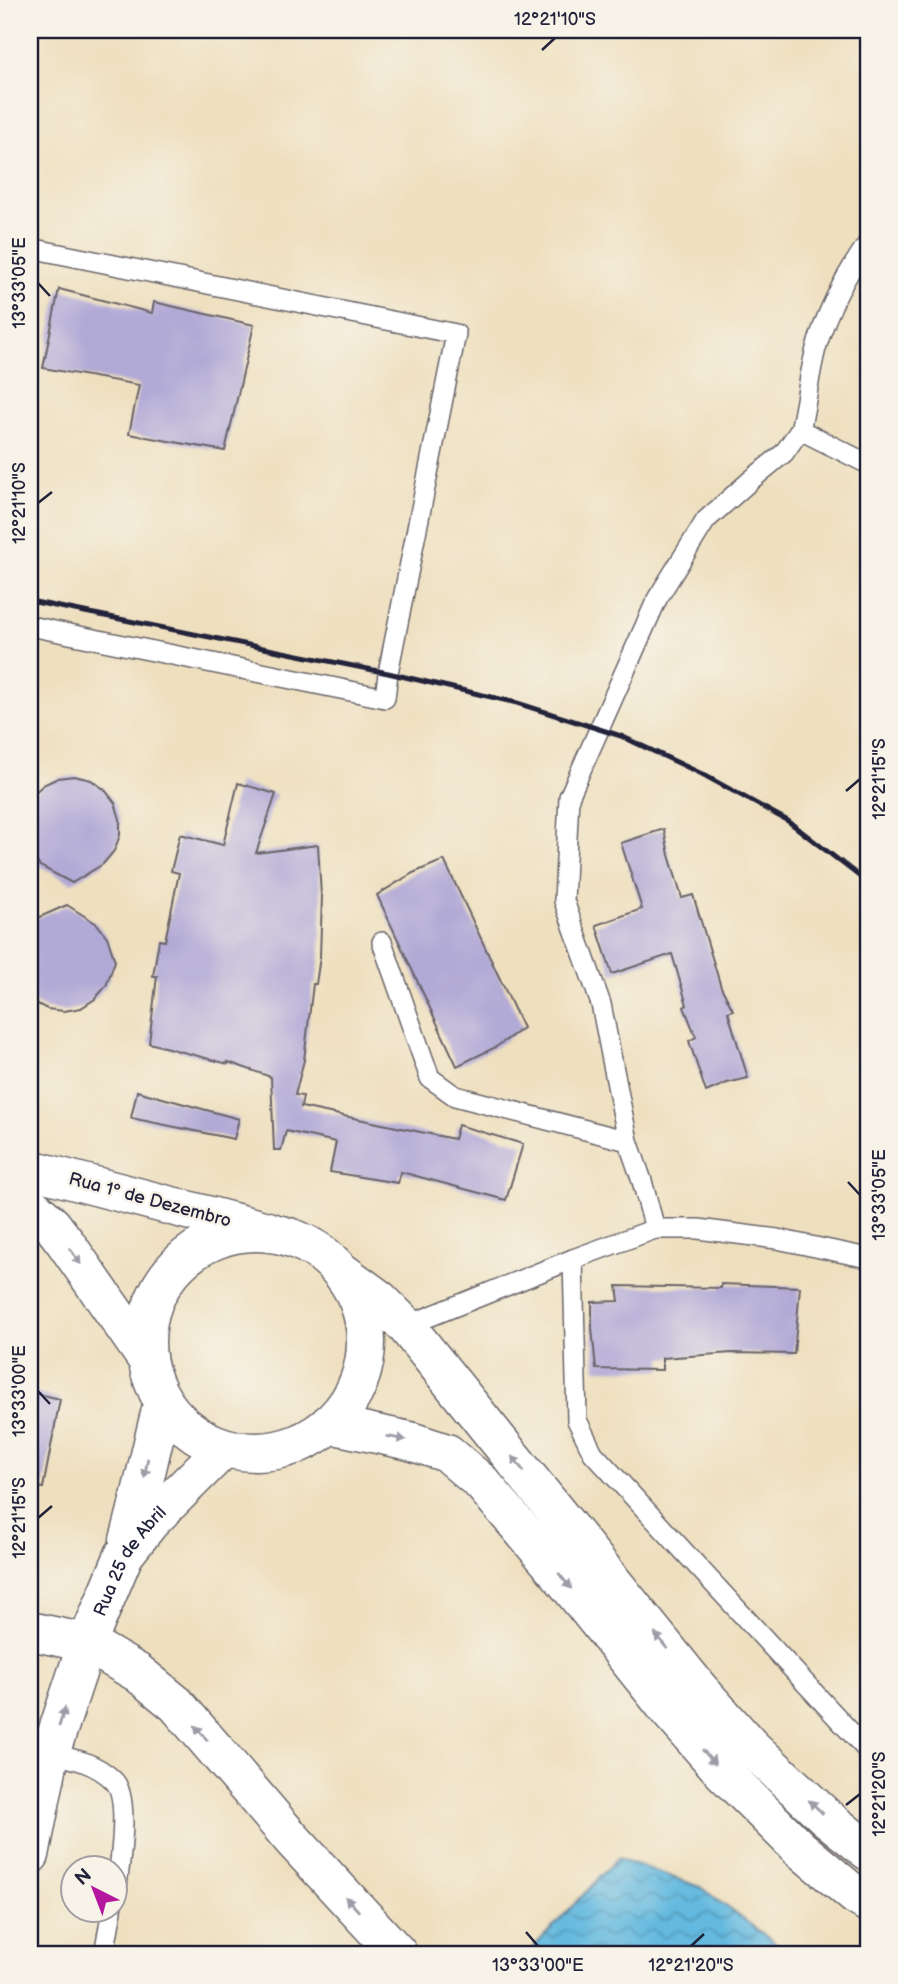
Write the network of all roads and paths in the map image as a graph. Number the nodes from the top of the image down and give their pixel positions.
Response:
1 (868, 243) edge
2 (30, 248) edge
3 (800, 430) junction
4 (868, 464) edge
5 (30, 626) edge
6 (382, 942) dead end
7 (628, 1141) junction
8 (30, 1169) edge
9 (30, 1205) edge
10 (655, 1229) junction
11 (271, 1232) junction
12 (868, 1258) edge
13 (573, 1259) junction
14 (342, 1272) junction
15 (406, 1326) junction
16 (146, 1358) junction
17 (163, 1402) junction
18 (330, 1424) junction
19 (224, 1448) junction
20 (124, 1555) junction
21 (30, 1631) edge
22 (87, 1643) junction
23 (868, 1751) edge
24 (50, 1754) junction
25 (868, 1851) edge
26 (120, 1854) edge
27 (30, 1855) edge
28 (868, 1903) edge
29 (110, 1924) edge
30 (104, 1954) edge
31 (398, 1954) edge

1 - 3 lane
2 - 5 lane
3 - 4 lane
3 - 7 lane
6 - 7 lane
7 - 10 lane
8 - 11 main road, Rua 1º de Dezembro
9 -> 16 main road
10 - 12 lane
10 - 13 lane
11 - 14 main road
11 - 16 main road
13 - 15 lane
13 - 23 lane
14 - 15 main road
14 - 18 main road
25 -> 15 main road
16 - 17 main road
17 - 19 main road
17 -> 20 main road
18 - 19 main road
18 -> 28 main road
19 - 20 main road, Rua 25 de Abril
20 - 22 main road, Rua 25 de Abril
21 - 22 main road
24 -> 22 main road, Rua 25 de Abril
31 -> 22 main road
24 - 26 lane
24 - 27 main road, Rua 25 de Abril
29 - 30 lane

